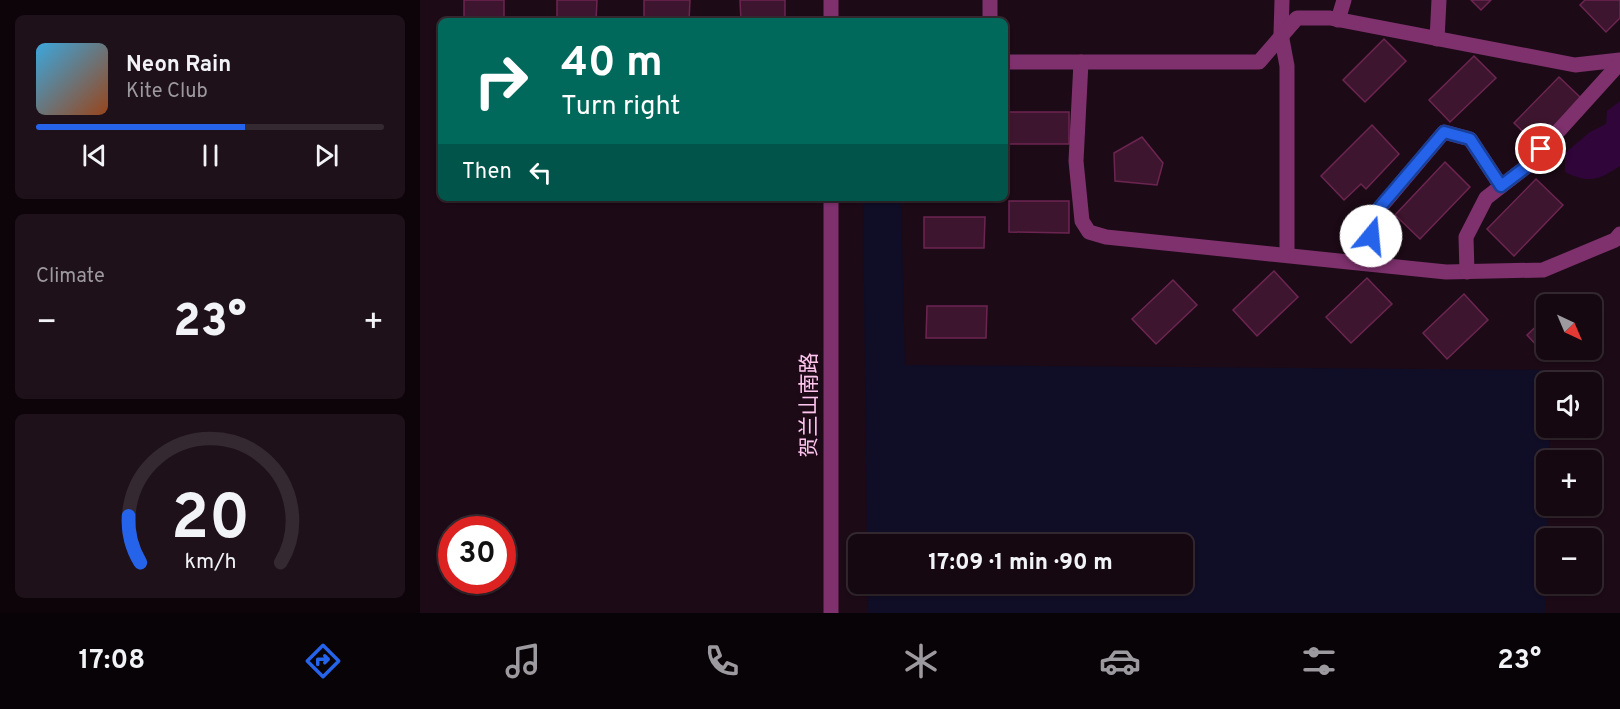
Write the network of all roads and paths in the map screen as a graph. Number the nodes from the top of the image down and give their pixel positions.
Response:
1 (831, 0) edge
2 (990, 0) edge
3 (1282, 0) edge
4 (1344, 0) edge
5 (1439, 0) edge
6 (831, 18) edge
7 (990, 18) edge
8 (1338, 20) junction
9 (1281, 34) junction
10 (1437, 39) junction
11 (1008, 62) edge
12 (1081, 62) junction
13 (1620, 62) edge
14 (1501, 186) junction
15 (831, 201) edge
16 (1620, 234) edge
17 (1287, 254) junction
18 (1374, 264) junction
19 (1467, 272) junction
20 (831, 613) edge

1 - 6 street
2 - 7 street
3 - 9 street
4 - 8 street
5 - 10 street
8 - 9 street
8 - 10 street
9 - 12 street
9 - 17 street
10 - 13 street
11 - 12 street
12 - 17 street
13 - 14 street
14 - 18 street
14 - 19 street
15 - 20 street, 贺兰山南路
16 - 19 street
17 - 18 street
18 - 19 street

